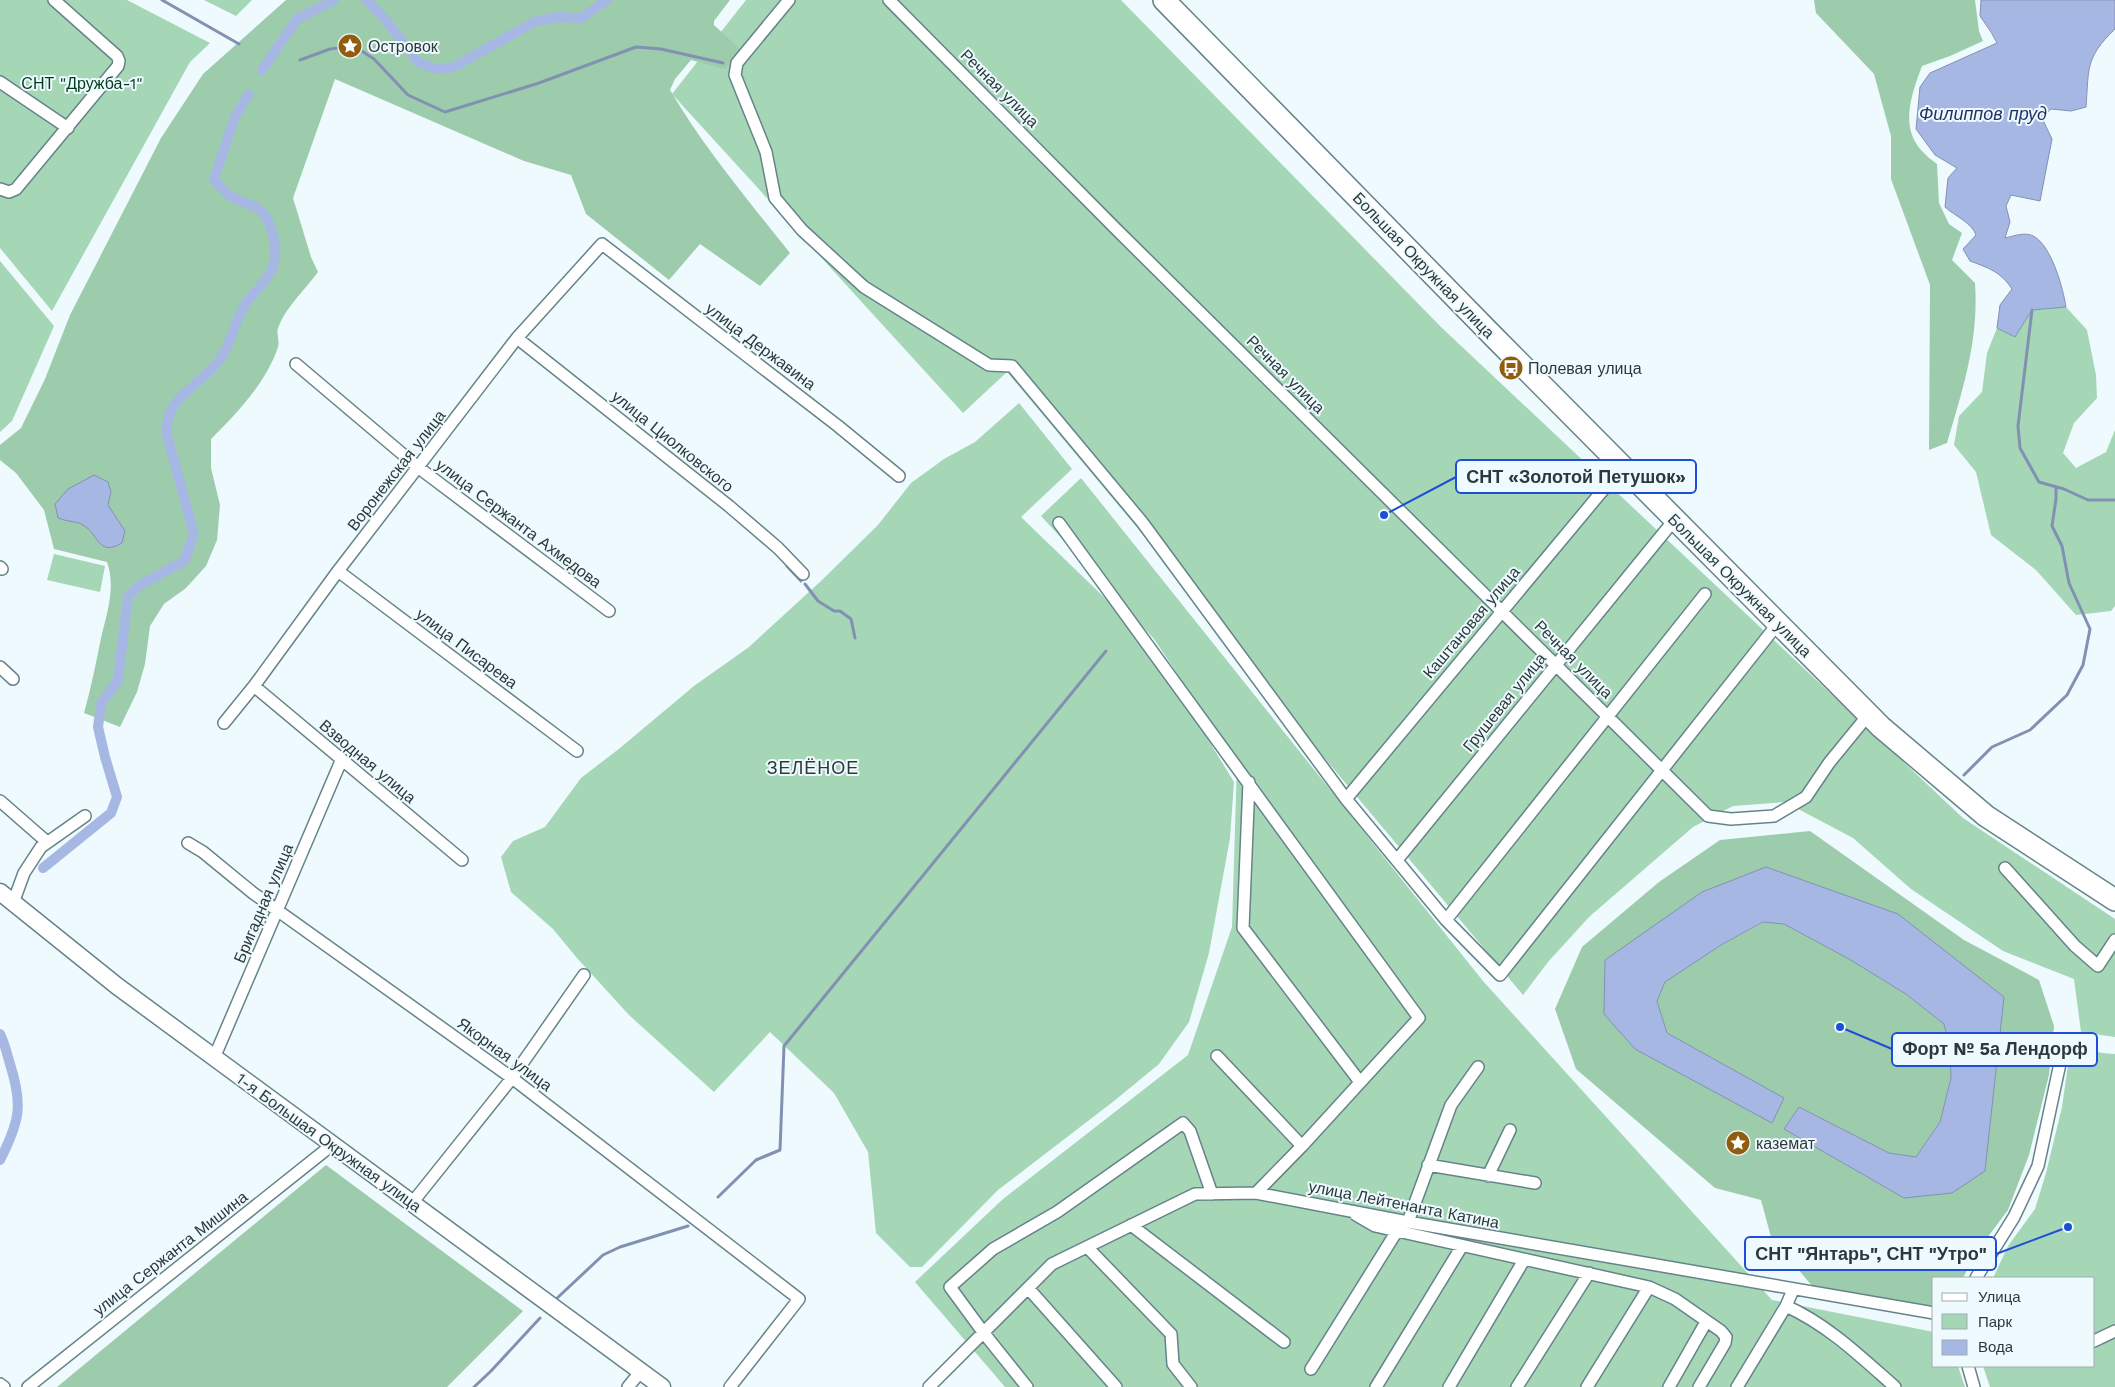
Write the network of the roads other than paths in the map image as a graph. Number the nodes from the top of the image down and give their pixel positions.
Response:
1 (54, 0) edge
2 (789, 0) edge
3 (889, 0) edge
4 (1164, 0) edge
5 (0, 82) edge
6 (68, 128) junction
7 (0, 189) edge
8 (602, 244) joint
9 (517, 338) junction
10 (296, 364) dead end
11 (1623, 466) junction
12 (419, 468) junction
13 (899, 476) dead end
14 (1675, 519) junction
15 (1059, 523) dead end
16 (338, 570) junction
17 (803, 574) dead end
18 (1705, 594) dead end
19 (1502, 610) junction
20 (609, 611) dead end
21 (1772, 631) dead end
22 (1556, 664) junction
23 (0, 667) edge
24 (13, 678) dead end
25 (254, 686) junction
26 (1869, 714) junction
27 (1609, 717) junction
28 (224, 723) dead end
29 (577, 751) dead end
30 (341, 761) junction
31 (1662, 770) junction
32 (1249, 782) junction
33 (1346, 799) junction
34 (0, 801) edge
35 (85, 816) dead end
36 (48, 842) junction
37 (188, 843) dead end
38 (462, 860) dead end
39 (1397, 860) junction
40 (2005, 868) dead end
41 (0, 892) edge
42 (2112, 897) edge
43 (12, 903) junction
44 (278, 910) junction
45 (1446, 920) junction
46 (2115, 940) edge
47 (584, 975) dead end
48 (2065, 1040) dead end
49 (1218, 1056) dead end
50 (214, 1058) junction
51 (1478, 1067) dead end
52 (512, 1078) junction
53 (1360, 1082) junction
54 (1510, 1130) dead end
55 (332, 1145) junction
56 (1302, 1146) junction
57 (1428, 1165) junction
58 (1488, 1176) junction
59 (1534, 1183) dead end
60 (1256, 1193) junction
61 (1212, 1194) junction
62 (412, 1203) junction
63 (1346, 1209) junction
64 (1408, 1222) junction
65 (1131, 1225) junction
66 (1397, 1231) junction
67 (1462, 1246) junction
68 (1087, 1247) junction
69 (1524, 1260) junction
70 (1589, 1273) junction
71 (1977, 1277) edge
72 (1649, 1287) junction
73 (1028, 1288) junction
74 (1793, 1290) junction
75 (1786, 1306) junction
76 (1932, 1313) edge
77 (1706, 1322) junction
78 (2115, 1331) edge
79 (983, 1332) junction
80 (2095, 1341) edge
81 (1284, 1342) dead end
82 (1968, 1367) edge
83 (1311, 1369) dead end
84 (641, 1371) junction
85 (0, 1384) edge
86 (4, 1387) edge
87 (28, 1387) edge
88 (628, 1387) edge
89 (662, 1387) edge
90 (730, 1387) edge
91 (929, 1387) edge
92 (1028, 1387) edge
93 (1116, 1387) edge
94 (1191, 1387) edge
95 (1376, 1387) edge
96 (1449, 1387) edge
97 (1517, 1387) edge
98 (1587, 1387) edge
99 (1669, 1387) edge
100 (1699, 1387) edge
101 (1737, 1387) edge
102 (1895, 1387) edge
103 (1974, 1387) edge

1 - 6 street
2 - 33 street
3 - 19 street, Речная улица
4 - 11 highway, Большая Окружная улица
5 - 6 street
6 - 7 street
8 - 9 street, Воронежская улица
8 - 13 street, улица Державина
9 - 12 street, Воронежская улица
9 - 17 street, улица Циолковского
10 - 12 street, улица Сержанта Ахмедова
11 - 14 highway, Большая Окружная улица
11 - 19 street, Каштановая улица
12 - 16 street, Воронежская улица
12 - 20 street, улица Сержанта Ахмедова
14 - 22 street, Грушевая улица
14 - 26 highway, Большая Окружная улица
15 - 32 street
16 - 25 street, Воронежская улица
16 - 29 street, улица Писарева
18 - 27 street
19 - 22 street, Речная улица
19 - 33 street, Каштановая улица
21 - 31 street
22 - 27 street, Речная улица
22 - 39 street, Грушевая улица
23 - 24 street
25 - 28 street, Воронежская улица
25 - 30 street, Взводная улица
26 - 31 street, Речная улица
26 - 42 highway, Большая Окружная улица
27 - 31 street, Речная улица
27 - 45 street
30 - 38 street, Взводная улица
30 - 44 street, Бригадная улица
31 - 45 street
32 - 53 street
32 - 53 street
33 - 39 street
34 - 36 street
35 - 36 street
36 - 43 street
37 - 44 street, Якорная улица
39 - 45 street
40 - 46 street
41 - 43 street, 1-я Большая Окружная улица
43 - 50 street, 1-я Большая Окружная улица
44 - 50 street, Бригадная улица
44 - 52 street, Якорная улица
47 - 52 street
48 - 71 street
49 - 56 street
50 - 55 street, 1-я Большая Окружная улица
51 - 57 street
52 - 62 street
52 - 90 street, Якорная улица
53 - 56 street
54 - 58 street
55 - 62 street, 1-я Большая Окружная улица
55 - 87 street, улица Сержанта Мишина
56 - 60 street
57 - 58 street
57 - 64 street
58 - 59 street
60 - 61 street, улица Лейтенанта Катина
60 - 63 street, улица Лейтенанта Катина
61 - 65 street, улица Лейтенанта Катина
61 - 79 street
62 - 84 street, 1-я Большая Окружная улица
63 - 64 street, улица Лейтенанта Катина
63 - 66 street
64 - 74 street, улица Лейтенанта Катина
65 - 68 street, улица Лейтенанта Катина
65 - 81 street
66 - 67 street
66 - 83 street
67 - 69 street
67 - 95 street
68 - 73 street, улица Лейтенанта Катина
68 - 94 street
69 - 70 street
69 - 96 street
70 - 72 street
70 - 97 street
72 - 77 street
72 - 98 street
73 - 79 street, улица Лейтенанта Катина
73 - 93 street
74 - 75 street
74 - 76 street, улица Лейтенанта Катина
75 - 101 street
75 - 102 street
77 - 99 street
77 - 100 street
78 - 80 street
79 - 91 street, улица Лейтенанта Катина
79 - 92 street
82 - 103 street
84 - 88 street
84 - 89 street, 1-я Большая Окружная улица
85 - 86 street

